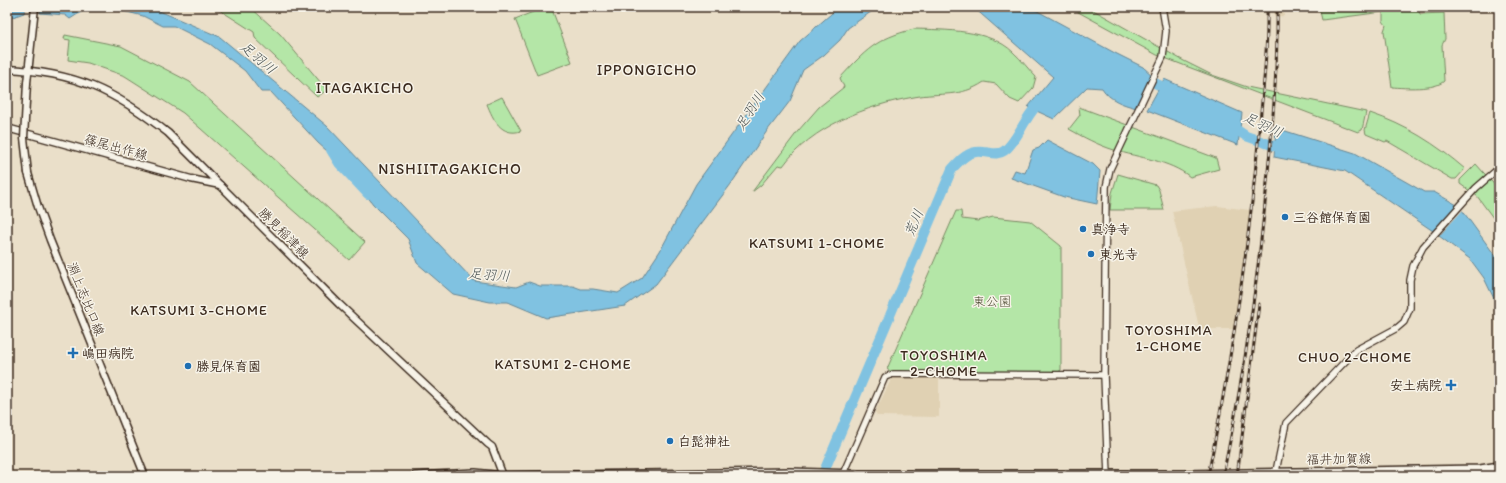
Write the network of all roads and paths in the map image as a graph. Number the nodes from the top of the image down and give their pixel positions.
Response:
1 (35, 7) edge
2 (1162, 7) edge
3 (29, 67) junction
4 (7, 69) edge
5 (7, 128) edge
6 (1497, 169) edge
7 (220, 185) junction
8 (1104, 375) junction
9 (1499, 466) edge
10 (1480, 469) junction
11 (1499, 472) edge
12 (1276, 474) edge
13 (842, 475) edge
14 (1108, 475) edge
15 (1191, 475) edge
16 (146, 476) edge
17 (414, 476) edge
18 (503, 476) edge

1 - 3 main road, 淵上志比口線
2 - 8 street
3 - 4 main road, 勝見稲津線
3 - 7 main road, 勝見稲津線
3 - 16 main road, 淵上志比口線, bridge
5 - 7 main road, 篠尾出作線
6 - 12 street
7 - 18 main road, 勝見稲津線
8 - 13 street
8 - 14 street
9 - 10 main road, 福井加賀線
10 - 11 main road, 福井加賀線
10 - 12 main road, 福井加賀線
12 - 15 main road, 福井加賀線
13 - 14 main road, 福井加賀線
13 - 18 main road, 福井加賀線
14 - 15 main road, 福井加賀線
17 - 18 main road, 福井加賀線

